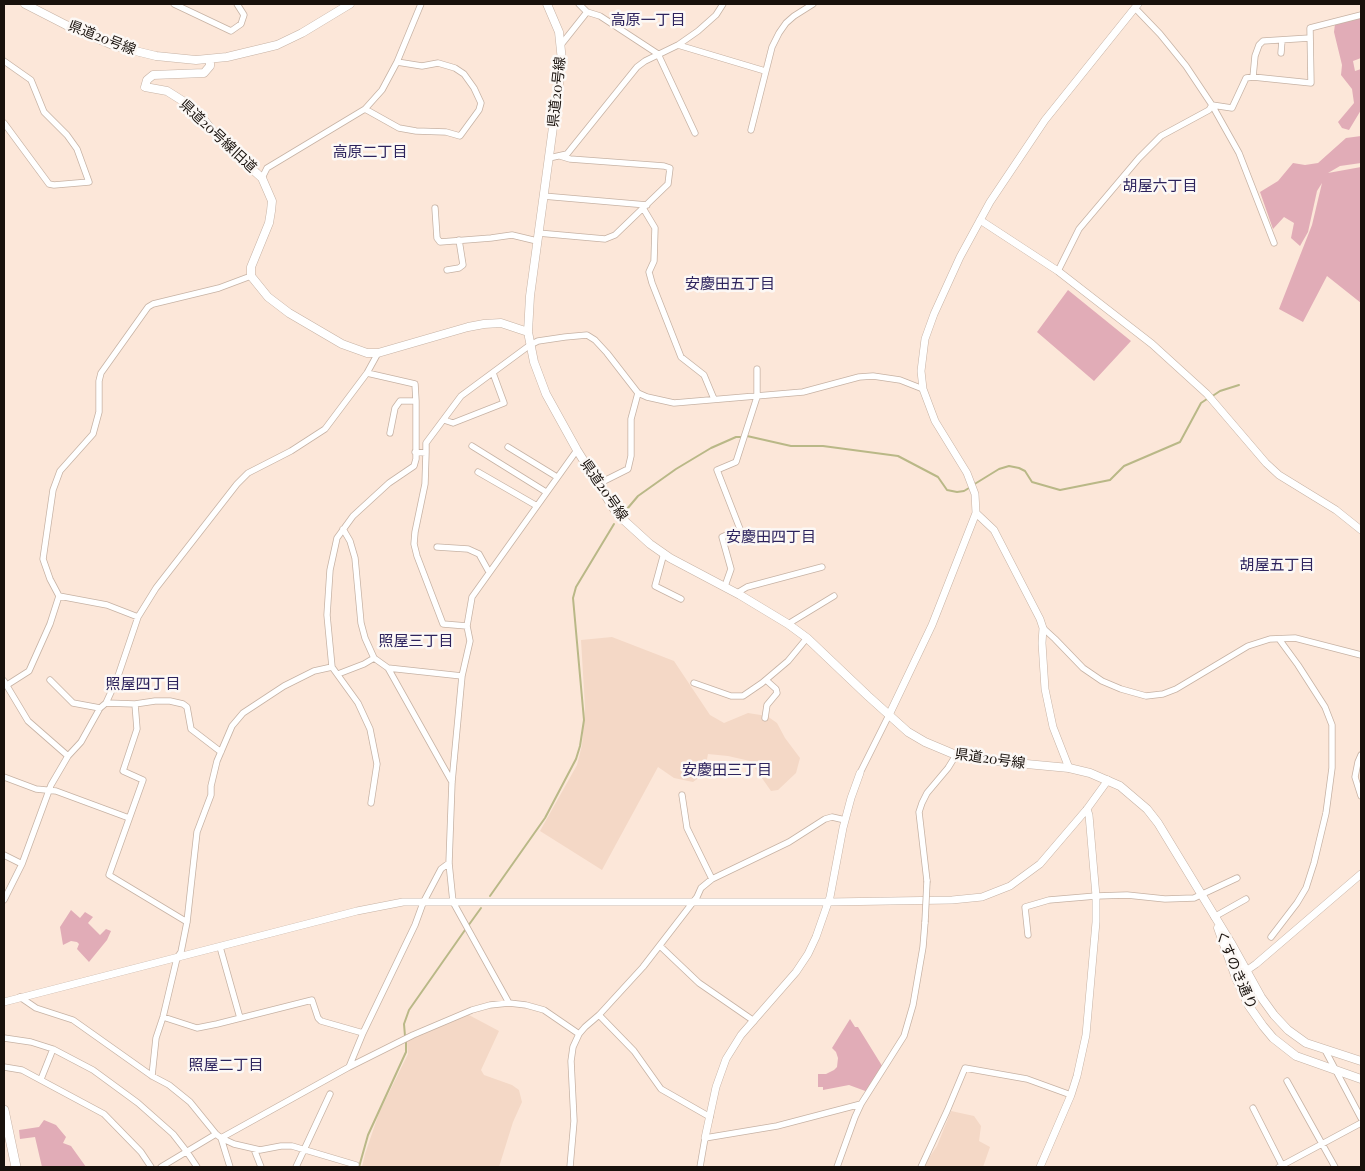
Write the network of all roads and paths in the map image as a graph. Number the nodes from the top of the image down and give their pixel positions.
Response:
1 (25, 4) edge
2 (174, 4) edge
3 (237, 4) edge
4 (350, 4) edge
5 (421, 4) edge
6 (547, 4) edge
7 (579, 4) edge
8 (722, 4) edge
9 (813, 4) edge
10 (1136, 6) edge
11 (587, 12) junction
12 (1361, 15) edge
13 (1310, 38) junction
14 (1282, 40) junction
15 (678, 45) junction
16 (560, 46) junction
17 (1281, 53) dead end
18 (658, 54) junction
19 (210, 60) junction
20 (4, 61) edge
21 (397, 62) junction
22 (765, 71) junction
23 (1253, 77) junction
24 (1212, 105) junction
25 (365, 109) junction
26 (4, 123) edge
27 (751, 130) dead end
28 (695, 133) dead end
29 (560, 156) junction
30 (549, 158) junction
31 (262, 178) junction
32 (543, 196) junction
33 (645, 206) junction
34 (435, 208) dead end
35 (980, 220) junction
36 (538, 237) junction
37 (459, 240) junction
38 (1274, 243) dead end
39 (447, 270) dead end
40 (1058, 271) junction
41 (251, 276) junction
42 (528, 332) junction
43 (530, 345) junction
44 (378, 353) junction
45 (758, 368) dead end
46 (367, 373) junction
47 (493, 373) junction
48 (923, 389) junction
49 (638, 393) junction
50 (756, 397) junction
51 (714, 399) junction
52 (416, 402) junction
53 (444, 420) junction
54 (390, 433) dead end
55 (472, 446) dead end
56 (508, 447) dead end
57 (577, 450) junction
58 (415, 452) junction
59 (426, 453) junction
60 (478, 472) dead end
61 (557, 477) junction
62 (598, 484) junction
63 (546, 492) junction
64 (537, 506) junction
65 (976, 513) junction
66 (343, 529) junction
67 (1361, 530) edge
68 (437, 547) dead end
69 (664, 554) junction
70 (822, 567) dead end
71 (489, 572) junction
72 (725, 586) junction
73 (737, 594) junction
74 (59, 596) junction
75 (834, 596) dead end
76 (681, 599) dead end
77 (138, 617) junction
78 (788, 624) junction
79 (467, 626) junction
80 (1043, 628) junction
81 (807, 638) junction
82 (1279, 639) junction
83 (1361, 655) edge
84 (374, 658) junction
85 (332, 667) junction
86 (388, 668) junction
87 (338, 674) junction
88 (462, 676) junction
89 (50, 680) dead end
90 (766, 680) junction
91 (694, 682) dead end
92 (5, 683) edge
93 (106, 703) junction
94 (135, 704) junction
95 (100, 708) junction
96 (889, 715) junction
97 (764, 718) dead end
98 (221, 752) junction
99 (956, 755) junction
100 (1361, 755) edge
101 (68, 756) junction
102 (1069, 768) junction
103 (860, 774) joint
104 (4, 777) edge
105 (1108, 780) junction
106 (452, 782) junction
107 (49, 791) junction
108 (682, 795) dead end
109 (1361, 796) edge
110 (371, 802) dead end
111 (1087, 810) junction
112 (130, 818) junction
113 (845, 820) junction
114 (4, 855) edge
115 (22, 864) junction
116 (449, 864) junction
117 (1361, 874) edge
118 (1237, 878) dead end
119 (712, 879) junction
120 (1096, 896) junction
121 (1202, 896) junction
122 (1246, 899) dead end
123 (4, 900) edge
124 (424, 902) junction
125 (453, 902) junction
126 (692, 902) junction
127 (829, 902) junction
128 (1214, 917) junction
129 (187, 922) junction
130 (1028, 935) dead end
131 (1271, 937) dead end
132 (660, 946) junction
133 (220, 947) junction
134 (177, 958) junction
135 (1246, 972) junction
136 (1236, 978) junction
137 (20, 997) junction
138 (4, 1002) edge
139 (509, 1003) junction
140 (599, 1015) junction
141 (163, 1017) junction
142 (240, 1018) junction
143 (754, 1021) junction
144 (363, 1033) junction
145 (579, 1034) junction
146 (4, 1038) edge
147 (53, 1049) junction
148 (1325, 1050) junction
149 (1361, 1061) edge
150 (4, 1067) edge
151 (349, 1067) junction
152 (1336, 1071) junction
153 (152, 1076) junction
154 (1361, 1079) edge
155 (41, 1080) junction
156 (1288, 1081) dead end
157 (330, 1094) dead end
158 (1071, 1095) junction
159 (861, 1104) junction
160 (1253, 1108) dead end
161 (4, 1110) edge
162 (710, 1117) junction
163 (1361, 1118) edge
164 (1361, 1123) edge
165 (216, 1134) junction
166 (221, 1138) junction
167 (705, 1138) junction
168 (1322, 1144) junction
169 (254, 1149) junction
170 (304, 1149) junction
171 (188, 1152) junction
172 (356, 1165) dead end
173 (16, 1167) edge
174 (151, 1167) edge
175 (161, 1167) edge
176 (197, 1167) edge
177 (230, 1167) edge
178 (260, 1167) edge
179 (296, 1167) edge
180 (570, 1167) edge
181 (700, 1167) edge
182 (837, 1167) edge
183 (921, 1167) edge
184 (1040, 1167) edge
185 (1282, 1167) edge
186 (1335, 1167) edge

1 - 19 main road, 県道20号線
2 - 3 street
4 - 19 main road, 県道20号線
5 - 21 street
6 - 16 main road, 県道20号線
7 - 11 street
8 - 15 street
9 - 22 street
10 - 24 street
10 - 35 street
11 - 16 street
11 - 18 street
12 - 13 street
13 - 14 street
13 - 23 street
14 - 17 street
14 - 23 street
15 - 18 street
15 - 22 street
16 - 30 main road, 県道20号線
18 - 28 street
18 - 29 street
19 - 31 main road, 県道20号線旧道
20 - 26 street
21 - 25 street
21 - 25 street
22 - 27 street
23 - 24 street
24 - 38 street
24 - 40 street
25 - 31 street
29 - 30 street
29 - 33 street
30 - 32 main road, 県道20号線
31 - 41 main road, 県道20号線旧道
32 - 33 street
32 - 36 main road, 県道20号線
33 - 36 street
33 - 51 street
34 - 37 street
35 - 40 street
35 - 48 street
36 - 37 street
36 - 42 main road, 県道20号線
37 - 39 street
40 - 67 street
41 - 44 main road
41 - 74 street
42 - 43 main road, 県道20号線
42 - 44 main road
43 - 47 street
43 - 49 street
43 - 57 main road, 県道20号線
44 - 46 street
45 - 50 street
46 - 52 street
46 - 77 street
47 - 53 street
47 - 53 street
48 - 50 street
48 - 65 street
49 - 51 street
49 - 62 street
50 - 51 street
50 - 72 street
52 - 54 street
52 - 58 street
53 - 59 street
55 - 63 street
56 - 61 street
57 - 61 street
57 - 62 main road, 県道20号線
58 - 59 street
58 - 66 street
59 - 79 street
60 - 64 street
61 - 63 street
62 - 69 main road, 県道20号線
63 - 64 street
64 - 71 street
65 - 80 street
65 - 96 street
66 - 84 street
66 - 85 street
68 - 71 street
69 - 72 main road, 県道20号線
69 - 76 street
70 - 73 street
71 - 79 street
72 - 73 main road, 県道20号線
73 - 78 main road, 県道20号線
74 - 77 street
74 - 92 street
75 - 78 street
77 - 93 street
78 - 81 main road, 県道20号線
79 - 88 street
80 - 82 street
80 - 102 street
81 - 90 street
81 - 96 main road, 県道20号線
82 - 83 street
82 - 131 street
84 - 86 street
84 - 87 street
85 - 87 street
85 - 98 street
86 - 88 street
86 - 106 street
87 - 110 street
88 - 106 street
89 - 95 street
90 - 91 street
90 - 97 street
92 - 101 street
93 - 94 street
93 - 95 street
94 - 98 street
94 - 112 street
95 - 101 street
96 - 99 main road, 県道20号線
96 - 103 street
98 - 129 street
99 - 102 main road, 県道20号線
99 - 159 street, bridge
100 - 109 street
101 - 107 street
102 - 105 main road, 県道20号線
103 - 113 street
104 - 107 street
105 - 111 street
105 - 121 main road, くすのき通り
106 - 116 street
107 - 112 street
107 - 115 street
108 - 119 street
111 - 120 street
111 - 127 street
112 - 129 street
113 - 119 street
113 - 127 street
114 - 115 street
115 - 123 street
116 - 124 street
116 - 125 street
117 - 135 street
118 - 121 street
119 - 126 street
120 - 121 street
120 - 130 street
120 - 158 street
121 - 128 main road, くすのき通り
122 - 128 street
124 - 125 street
124 - 133 street
124 - 144 street
125 - 126 street
125 - 139 street
126 - 127 street
126 - 132 street
127 - 143 street
128 - 135 main road, くすのき通り
128 - 136 main road, くすのき通り
129 - 134 street
132 - 140 street
132 - 143 street
133 - 134 street
133 - 142 street
134 - 137 street
134 - 141 street
135 - 136 street
135 - 148 main road, くすのき通り
136 - 152 main road, くすのき通り
137 - 138 street
137 - 153 street
139 - 145 street
139 - 151 street
140 - 145 street
140 - 162 street
141 - 142 street
141 - 153 street
142 - 144 street
143 - 162 street
144 - 151 street
145 - 180 street
146 - 147 street
147 - 155 street
147 - 171 street
148 - 149 main road, くすのき通り
148 - 152 street
150 - 155 street
151 - 166 street
152 - 154 main road, くすのき通り
152 - 163 street
153 - 165 street
155 - 174 street
156 - 168 street
157 - 170 street
158 - 183 street
158 - 184 street
159 - 167 street
159 - 182 street
160 - 185 street
161 - 173 highway
162 - 167 street
164 - 168 street
165 - 166 street
165 - 171 street
166 - 169 street
166 - 177 street
167 - 181 street
168 - 185 street
168 - 186 street
169 - 170 street
169 - 178 street
170 - 172 street
170 - 179 street
171 - 175 street
171 - 176 street

